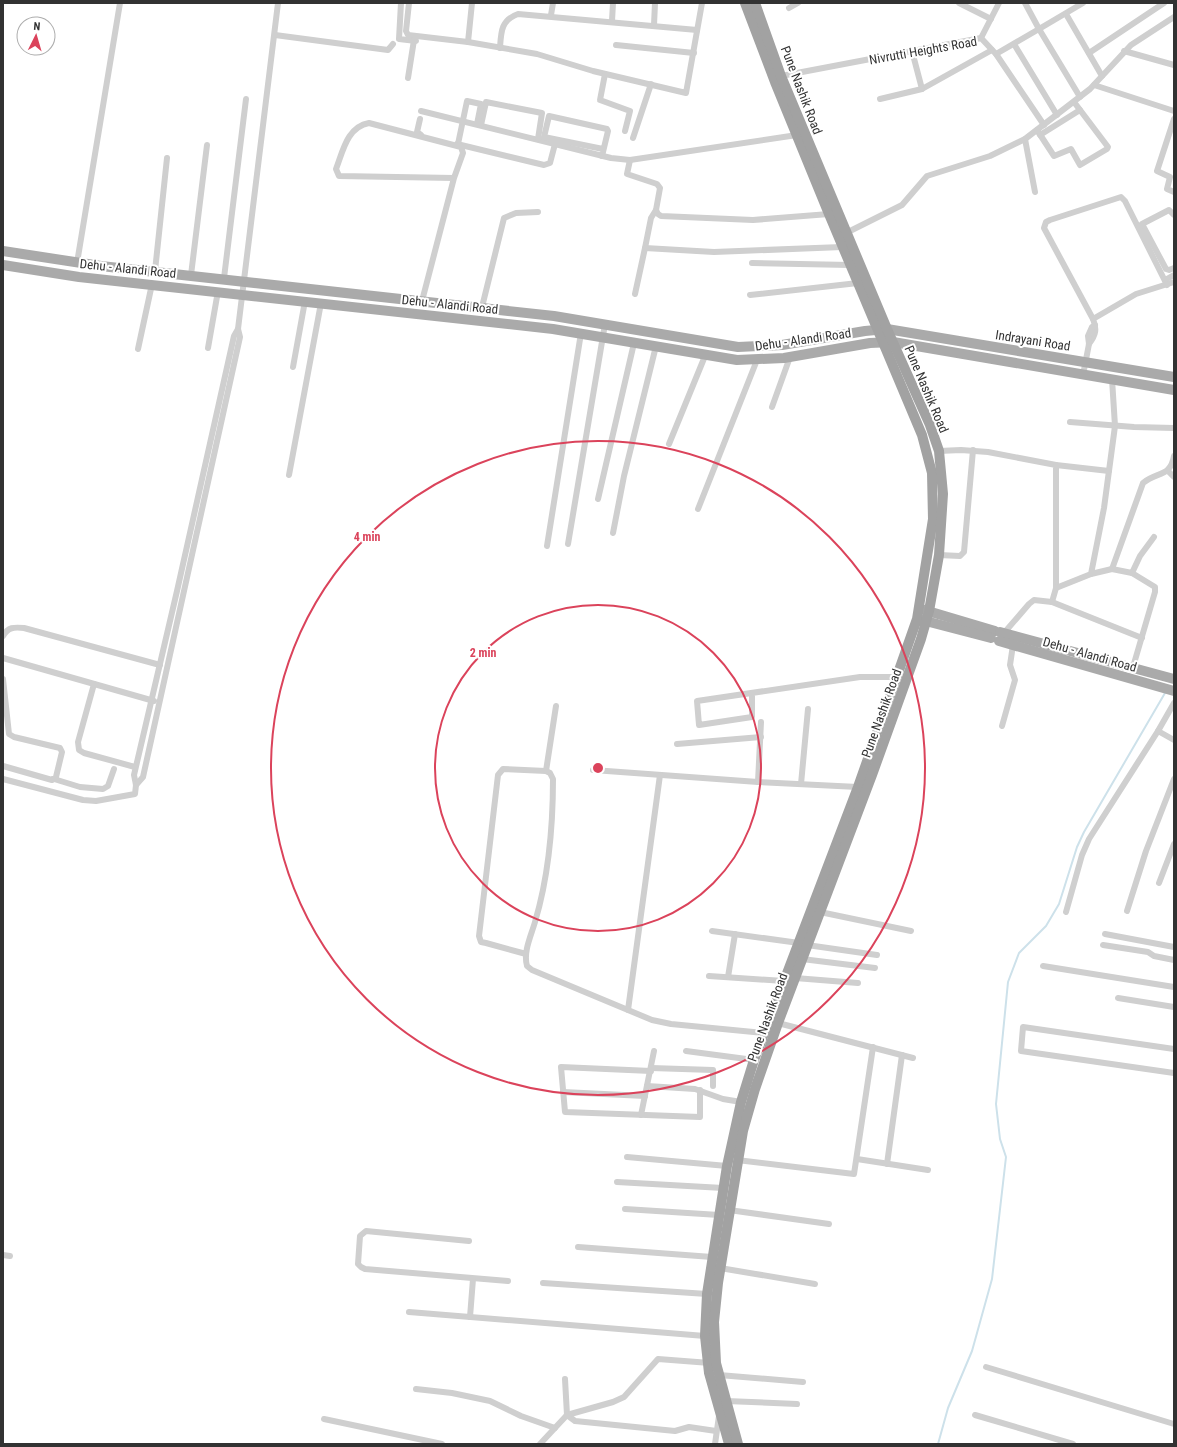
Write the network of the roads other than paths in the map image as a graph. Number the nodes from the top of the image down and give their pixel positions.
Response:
1 (120, 3) edge
2 (278, 3) edge
3 (401, 3) edge
4 (409, 3) edge
5 (472, 3) edge
6 (553, 3) edge
7 (613, 3) edge
8 (655, 3) edge
9 (702, 3) edge
10 (745, 3) edge
11 (755, 3) edge
12 (798, 3) edge
13 (959, 3) edge
14 (999, 3) edge
15 (1025, 3) edge
16 (1083, 3) edge
17 (1164, 3) edge
18 (789, 8) dead end
19 (1066, 14) junction
20 (551, 15) junction
21 (1174, 17) edge
22 (991, 19) junction
23 (612, 21) junction
24 (654, 25) junction
25 (1039, 29) junction
26 (697, 30) junction
27 (275, 36) junction
28 (981, 38) junction
29 (468, 42) junction
30 (393, 44) dead end
31 (1014, 44) junction
32 (616, 45) dead end
33 (500, 48) junction
34 (912, 51) junction
35 (1124, 51) junction
36 (994, 52) junction
37 (694, 53) junction
38 (1089, 53) junction
39 (1174, 65) edge
40 (605, 74) junction
41 (781, 76) junction
42 (1102, 76) junction
43 (408, 78) dead end
44 (651, 84) junction
45 (1094, 85) junction
46 (922, 89) junction
47 (1080, 97) junction
48 (246, 99) dead end
49 (880, 99) dead end
50 (1074, 102) junction
51 (1080, 110) junction
52 (421, 111) dead end
53 (1174, 111) edge
54 (1057, 115) junction
55 (420, 119) dead end
56 (1174, 119) edge
57 (463, 121) junction
58 (479, 125) junction
59 (1044, 125) junction
60 (1173, 127) edge
61 (625, 131) dead end
62 (1039, 133) junction
63 (797, 135) junction
64 (633, 138) dead end
65 (538, 139) junction
66 (1025, 139) junction
67 (207, 144) dead end
68 (458, 144) junction
69 (555, 144) junction
70 (603, 149) junction
71 (602, 156) junction
72 (167, 158) dead end
73 (630, 160) junction
74 (454, 178) junction
75 (1035, 192) dead end
76 (1174, 192) edge
77 (656, 210) junction
78 (538, 212) dead end
79 (829, 214) junction
80 (1174, 215) edge
81 (846, 233) junction
82 (842, 246) junction
83 (645, 248) junction
84 (3, 251) edge
85 (76, 263) junction
86 (752, 263) dead end
87 (850, 265) junction
88 (3, 266) edge
89 (1174, 268) edge
90 (156, 271) junction
91 (191, 275) junction
92 (1174, 276) edge
93 (224, 278) junction
94 (243, 281) junction
95 (1166, 282) junction
96 (1174, 282) edge
97 (858, 283) junction
98 (152, 284) junction
99 (218, 291) junction
100 (242, 294) junction
101 (635, 294) dead end
102 (750, 295) dead end
103 (305, 301) junction
104 (422, 301) junction
105 (321, 303) junction
106 (482, 307) junction
107 (1094, 322) junction
108 (605, 324) junction
109 (876, 329) junction
110 (887, 329) junction
111 (581, 333) junction
112 (603, 336) junction
113 (882, 342) junction
114 (892, 342) junction
115 (634, 343) junction
116 (656, 346) junction
117 (208, 348) dead end
118 (138, 349) dead end
119 (705, 356) junction
120 (790, 357) junction
121 (757, 360) junction
122 (1086, 362) junction
123 (293, 367) dead end
124 (1083, 375) junction
125 (228, 377) junction
126 (1174, 377) edge
127 (1112, 380) junction
128 (1174, 390) edge
129 (772, 408) dead end
130 (1070, 422) dead end
131 (1115, 426) junction
132 (1174, 428) edge
133 (669, 444) dead end
134 (973, 450) junction
135 (939, 451) junction
136 (1174, 456) edge
137 (1056, 465) junction
138 (1109, 471) junction
139 (1168, 471) junction
140 (289, 475) dead end
141 (1174, 477) edge
142 (598, 499) dead end
143 (698, 509) dead end
144 (613, 532) dead end
145 (1154, 537) dead end
146 (568, 544) dead end
147 (548, 546) dead end
148 (939, 554) junction
149 (1112, 569) junction
150 (1132, 573) junction
151 (1091, 574) junction
152 (1056, 588) junction
153 (1052, 602) junction
154 (923, 615) junction
155 (998, 635) junction
156 (3, 636) edge
157 (1142, 638) junction
158 (1013, 645) junction
159 (3, 658) edge
160 (160, 665) junction
161 (1133, 667) junction
162 (898, 677) junction
163 (3, 678) edge
164 (1174, 679) edge
165 (94, 684) junction
166 (3, 689) edge
167 (1174, 691) edge
168 (752, 694) junction
169 (151, 700) junction
170 (159, 702) junction
171 (1174, 703) edge
172 (556, 706) dead end
173 (808, 710) dead end
174 (761, 722) dead end
175 (1002, 726) dead end
176 (1158, 731) junction
177 (5, 732) edge
178 (761, 737) junction
179 (1174, 740) edge
180 (677, 744) dead end
181 (3, 766) edge
182 (135, 768) junction
183 (114, 769) dead end
184 (593, 770) dead end
185 (546, 771) junction
186 (660, 775) junction
187 (3, 779) edge
188 (54, 779) junction
189 (1174, 779) edge
190 (758, 782) junction
191 (801, 784) junction
192 (136, 785) junction
193 (858, 787) junction
194 (1174, 844) edge
195 (1159, 883) dead end
196 (1127, 911) dead end
197 (820, 912) junction
198 (1066, 912) dead end
199 (712, 931) dead end
200 (911, 931) dead end
201 (735, 934) junction
202 (1105, 934) dead end
203 (803, 944) junction
204 (1103, 945) dead end
205 (1174, 947) edge
206 (526, 954) junction
207 (877, 955) dead end
208 (802, 959) junction
209 (1174, 960) edge
210 (1043, 966) dead end
211 (875, 968) dead end
212 (709, 976) dead end
213 (728, 977) junction
214 (795, 978) junction
215 (784, 981) junction
216 (858, 983) dead end
217 (1174, 987) edge
218 (1118, 998) dead end
219 (1174, 1007) edge
220 (628, 1010) junction
221 (778, 1023) junction
222 (764, 1033) junction
223 (873, 1047) junction
224 (1174, 1049) edge
225 (654, 1051) dead end
226 (686, 1051) dead end
227 (902, 1055) junction
228 (913, 1058) dead end
229 (754, 1060) junction
230 (651, 1070) junction
231 (1174, 1073) edge
232 (647, 1086) junction
233 (713, 1086) dead end
234 (700, 1090) junction
235 (563, 1092) junction
236 (645, 1096) junction
237 (741, 1102) junction
238 (641, 1115) junction
239 (627, 1157) dead end
240 (857, 1159) junction
241 (737, 1160) junction
242 (886, 1164) junction
243 (727, 1166) junction
244 (928, 1170) dead end
245 (617, 1182) dead end
246 (723, 1188) junction
247 (625, 1209) dead end
248 (729, 1210) junction
249 (719, 1215) junction
250 (828, 1224) dead end
251 (469, 1241) dead end
252 (578, 1248) dead end
253 (3, 1255) edge
254 (10, 1256) dead end
255 (712, 1257) junction
256 (720, 1268) junction
257 (473, 1279) junction
258 (508, 1281) dead end
259 (543, 1283) dead end
260 (815, 1284) dead end
261 (707, 1294) junction
262 (409, 1312) dead end
263 (470, 1316) junction
264 (705, 1336) junction
265 (712, 1363) junction
266 (986, 1367) dead end
267 (719, 1375) junction
268 (565, 1379) dead end
269 (803, 1382) dead end
270 (416, 1389) dead end
271 (726, 1401) junction
272 (797, 1404) dead end
273 (719, 1414) junction
274 (567, 1415) junction
275 (975, 1415) dead end
276 (324, 1419) dead end
277 (1174, 1424) edge
278 (555, 1428) junction
279 (716, 1431) junction
280 (442, 1444) edge
281 (540, 1444) edge
282 (715, 1444) edge
283 (729, 1444) edge
284 (738, 1444) edge
285 (1073, 1444) edge

1 - 85 street
2 - 27 street
3 - 43 street
4 - 29 street
5 - 29 street
6 - 20 street
7 - 23 street
8 - 24 street
9 - 26 street
10 - 63 highway, Pune Nashik Road
11 - 41 highway, Pune Nashik Road
12 - 18 street
13 - 22 street
14 - 22 street
15 - 25 street
16 - 19 street
17 - 38 street
19 - 25 street
19 - 38 street
20 - 23 street
20 - 33 street
21 - 35 street
22 - 28 street
23 - 24 street
24 - 26 street
25 - 31 street
25 - 47 street
26 - 37 street
27 - 30 street
27 - 94 street
28 - 34 street, Nivrutti Heights Road
28 - 36 street, Nivrutti Heights Road
29 - 33 street
31 - 36 street
31 - 54 street
32 - 37 street
33 - 40 street
34 - 41 street, Nivrutti Heights Road
34 - 46 street
35 - 39 street
35 - 42 street
36 - 46 street
36 - 59 street, Nivrutti Heights Road
37 - 44 street
38 - 42 street
40 - 44 street
40 - 61 street
41 - 81 highway, Pune Nashik Road
42 - 45 street
44 - 64 street
45 - 47 street
45 - 53 street
46 - 49 street
47 - 50 street
48 - 93 street
50 - 51 street
50 - 54 street
51 - 62 street
51 - 62 street
52 - 57 street
54 - 59 street
55 - 68 street
56 - 60 street
57 - 58 street
57 - 58 street
57 - 68 street
58 - 65 street
58 - 65 street
59 - 62 street
60 - 76 street
62 - 66 street
63 - 73 street
63 - 79 highway, Pune Nashik Road
65 - 69 street
66 - 75 street
66 - 81 street
67 - 91 street
68 - 69 street
69 - 71 street
70 - 70 street
70 - 71 street
71 - 73 street
72 - 90 street
73 - 77 street
74 - 74 street
74 - 104 street
77 - 79 street
77 - 83 street
78 - 106 street
79 - 82 highway, Pune Nashik Road
80 - 89 street
81 - 110 highway, Pune Nashik Road
82 - 83 street
82 - 87 highway, Pune Nashik Road
83 - 101 street
84 - 85 main road, Dehu - Alandi Road
85 - 90 main road, Dehu - Alandi Road
86 - 87 street
87 - 97 highway, Pune Nashik Road
88 - 98 main road, Dehu - Alandi Road
90 - 91 main road, Dehu - Alandi Road
91 - 93 main road, Dehu - Alandi Road
92 - 95 street
93 - 94 main road, Dehu - Alandi Road
94 - 100 street
94 - 104 main road, Dehu - Alandi Road
95 - 96 street
95 - 107 street
95 - 107 street
97 - 102 street
97 - 109 highway, Pune Nashik Road
98 - 99 main road, Dehu - Alandi Road
98 - 118 street
99 - 100 main road, Dehu - Alandi Road
99 - 117 street
100 - 103 main road, Dehu - Alandi Road
100 - 125 street
103 - 105 main road, Dehu - Alandi Road
103 - 123 street
104 - 106 main road, Dehu - Alandi Road
105 - 111 main road, Dehu - Alandi Road
105 - 140 street
106 - 108 main road, Dehu - Alandi Road
107 - 122 street
108 - 109 main road, Dehu - Alandi Road
108 - 112 street
109 - 110 main road, Dehu - Alandi Road
109 - 113 highway, Pune Nashik Road
110 - 114 highway, Pune Nashik Road
110 - 122 main road, Indrayani Road
111 - 112 main road, Dehu - Alandi Road
111 - 147 street
112 - 115 main road, Dehu - Alandi Road
112 - 146 street
113 - 114 main road, Dehu - Alandi Road
113 - 120 main road, Dehu - Alandi Road
113 - 154 highway, Pune Nashik Road
114 - 124 main road, Indrayani Road
114 - 135 highway, Pune Nashik Road
115 - 116 main road, Dehu - Alandi Road
115 - 142 street
116 - 119 main road, Dehu - Alandi Road
116 - 144 street
119 - 121 main road, Dehu - Alandi Road
119 - 133 street
120 - 121 main road, Dehu - Alandi Road
120 - 129 street
121 - 143 street
122 - 124 street
122 - 126 main road, Indrayani Road
124 - 127 main road, Indrayani Road
125 - 160 street
125 - 170 street
127 - 128 main road, Indrayani Road
127 - 131 street
130 - 131 street
131 - 132 street
131 - 138 street
134 - 135 street
134 - 137 street
134 - 148 street
135 - 148 highway, Pune Nashik Road
136 - 139 street
137 - 138 street
137 - 152 street
138 - 151 street
139 - 141 street
139 - 149 street
145 - 150 street
148 - 154 highway, Pune Nashik Road
149 - 150 street
149 - 151 street
150 - 157 street
151 - 152 street
152 - 153 street
153 - 155 street
153 - 157 street
154 - 155 main road, Dehu - Alandi Road
154 - 162 highway, Pune Nashik Road
154 - 197 highway, Pune Nashik Road
155 - 158 main road, Dehu - Alandi Road
155 - 161 main road, Dehu - Alandi Road
156 - 160 street
157 - 161 street
158 - 167 main road, Dehu - Alandi Road
158 - 175 street
159 - 165 street
160 - 169 street
161 - 164 main road, Dehu - Alandi Road
162 - 168 street
162 - 193 highway, Pune Nashik Road
163 - 166 street
165 - 169 street
165 - 182 street
166 - 177 street
168 - 168 street
169 - 170 street
169 - 182 street
170 - 192 street
171 - 176 street
172 - 185 street
173 - 191 street
174 - 178 street
176 - 179 street
176 - 198 street
177 - 188 street
178 - 180 street
178 - 190 street
181 - 188 street
182 - 192 street
183 - 188 street
184 - 186 street
185 - 206 street
185 - 206 street
186 - 190 street
186 - 220 street
187 - 192 street
189 - 196 street
190 - 191 street
191 - 193 street
193 - 203 highway, Pune Nashik Road
194 - 195 street
197 - 200 street
197 - 203 highway, Pune Nashik Road
199 - 201 street
201 - 203 street
201 - 213 street
202 - 205 street
203 - 207 street
203 - 208 highway, Pune Nashik Road
203 - 215 highway, Pune Nashik Road
204 - 209 street
206 - 220 street
208 - 211 street
208 - 214 highway, Pune Nashik Road
210 - 217 street
212 - 213 street
213 - 215 street
214 - 216 street
214 - 221 highway, Pune Nashik Road
215 - 222 highway, Pune Nashik Road
218 - 219 street
220 - 222 street
221 - 223 street
221 - 241 highway, Pune Nashik Road
222 - 229 highway, Pune Nashik Road
223 - 227 street
223 - 240 street
224 - 231 street
225 - 230 street
226 - 229 street
227 - 228 street
227 - 242 street
229 - 237 highway, Pune Nashik Road
230 - 232 street
230 - 233 street
230 - 235 street
232 - 234 street
232 - 236 street
234 - 237 street
234 - 238 street
235 - 236 street
235 - 238 street
236 - 238 street
237 - 243 highway, Pune Nashik Road
239 - 243 street
240 - 241 street
240 - 242 street
241 - 248 highway, Pune Nashik Road
242 - 244 street
243 - 246 highway, Pune Nashik Road
245 - 246 street
246 - 249 highway, Pune Nashik Road
247 - 249 street
248 - 250 street
248 - 256 highway, Pune Nashik Road
249 - 255 highway, Pune Nashik Road
251 - 257 street
252 - 255 street
253 - 254 street
255 - 261 highway, Pune Nashik Road
256 - 260 street
256 - 265 highway, Pune Nashik Road
257 - 258 street
257 - 263 street
259 - 261 street
261 - 264 highway, Pune Nashik Road
262 - 263 street
263 - 264 street
264 - 265 highway, Pune Nashik Road
265 - 267 highway, Pune Nashik Road
265 - 273 highway, Pune Nashik Road
265 - 274 street
266 - 277 street
267 - 269 street
267 - 271 highway, Pune Nashik Road
268 - 274 street
270 - 278 street
271 - 272 street
271 - 284 highway, Pune Nashik Road
273 - 279 street
273 - 283 highway, Pune Nashik Road
274 - 278 street
274 - 279 street
275 - 285 street
276 - 280 street
278 - 281 street
279 - 282 street

